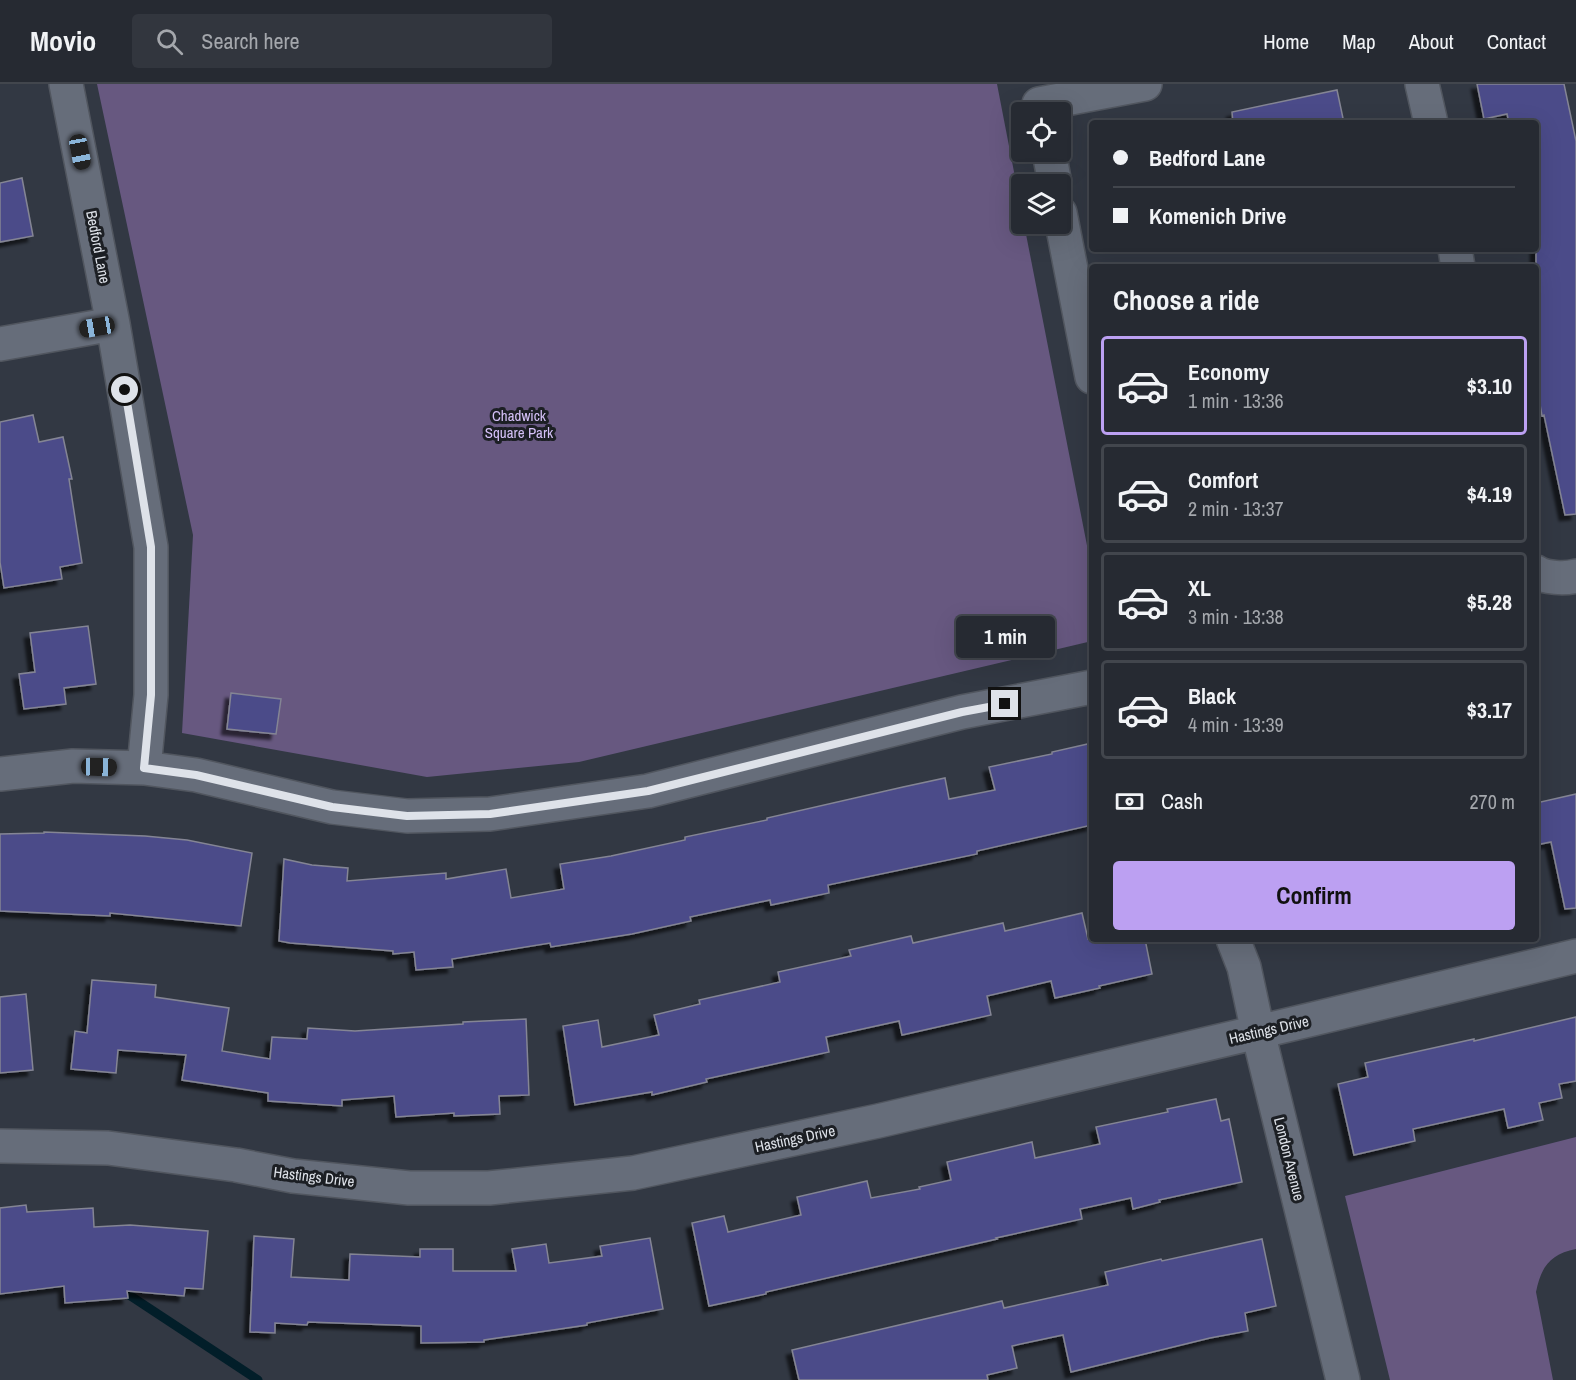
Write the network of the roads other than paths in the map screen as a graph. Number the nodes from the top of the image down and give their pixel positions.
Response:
1 (66, 84) edge
2 (1145, 84) edge
3 (1422, 84) edge
4 (1039, 100) edge
5 (1430, 120) edge
6 (1064, 234) edge
7 (113, 324) junction
8 (0, 344) edge
9 (1089, 362) edge
10 (1539, 574) edge
11 (1576, 576) edge
12 (1089, 688) edge
13 (144, 768) junction
14 (0, 774) edge
15 (1234, 942) edge
16 (1576, 956) edge
17 (1258, 1032) junction
18 (0, 1146) edge
19 (1342, 1380) edge

1 - 7 street, Bedford Lane
2 - 4 street
3 - 5 street
6 - 9 street
7 - 8 street
7 - 13 street, Bedford Lane
10 - 11 street
12 - 13 street
13 - 14 street
15 - 17 street, London Avenue
16 - 17 street, Hastings Drive
17 - 18 street, Hastings Drive
17 - 19 street, London Avenue

